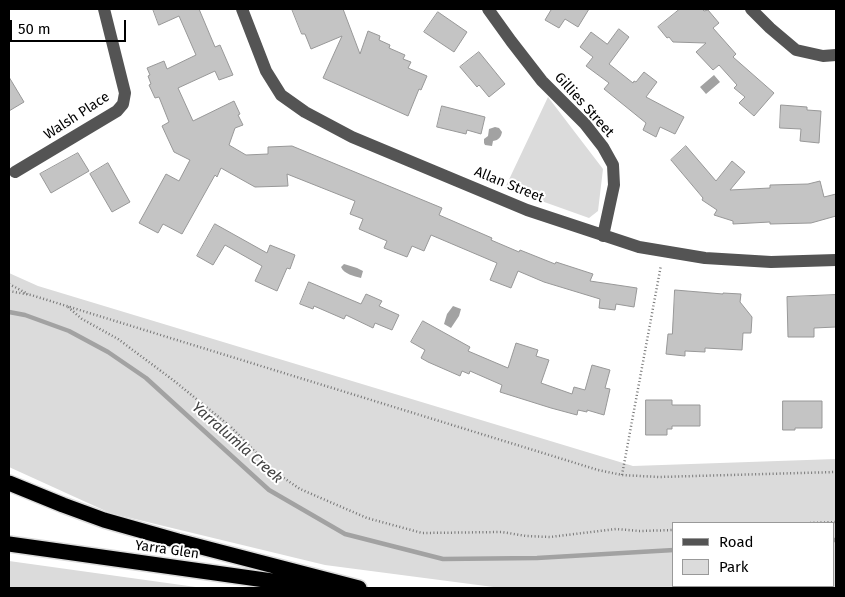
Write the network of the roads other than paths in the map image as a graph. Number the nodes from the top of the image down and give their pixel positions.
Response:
1 (104, 9) edge
2 (242, 9) edge
3 (488, 9) edge
4 (751, 9) edge
5 (836, 55) edge
6 (14, 172) dead end
7 (602, 236) junction
8 (836, 260) edge
9 (9, 483) edge
10 (9, 544) edge
11 (322, 588) edge
12 (359, 588) edge

1 - 6 street, Walsh Place
2 - 7 street, Allan Street
3 - 7 street, Gillies Street
4 - 5 street
7 - 8 street, Allan Street
9 - 12 highway
10 - 11 highway, Yarra Glen

